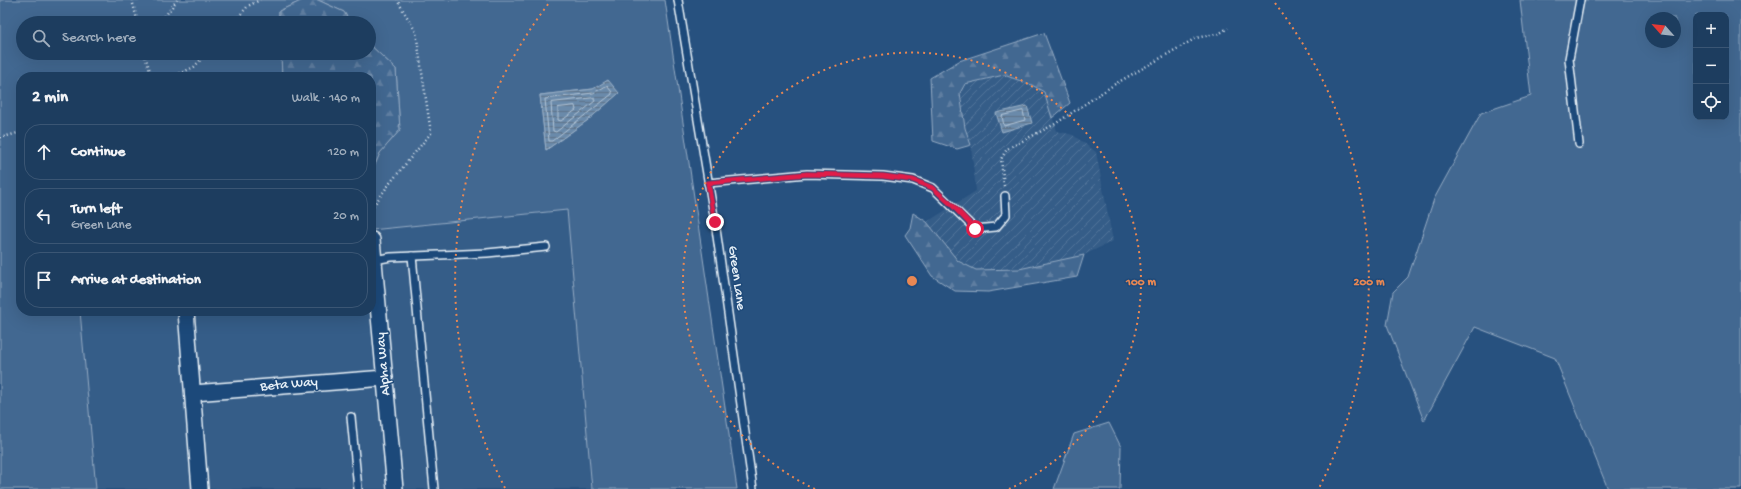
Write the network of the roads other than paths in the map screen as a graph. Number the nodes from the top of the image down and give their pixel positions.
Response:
1 (678, 0) edge
2 (1580, 0) edge
3 (1579, 144) dead end
4 (708, 183) junction
5 (1004, 196) road end
6 (546, 247) dead end
7 (412, 256) junction
8 (376, 260) edge
9 (376, 281) edge
10 (186, 316) edge
11 (385, 378) junction
12 (192, 393) junction
13 (351, 418) dead end
14 (200, 489) edge
15 (358, 489) edge
16 (395, 489) edge
17 (434, 489) edge
18 (753, 489) edge

1 - 4 lane, Green Lane
2 - 3 lane
4 - 5 lane
4 - 18 lane, Green Lane
6 - 7 lane
7 - 8 lane
7 - 17 lane
9 - 11 street, Alpha Way
10 - 12 street
11 - 12 street, Beta Way
11 - 16 street, Alpha Way
12 - 14 street
13 - 15 lane

